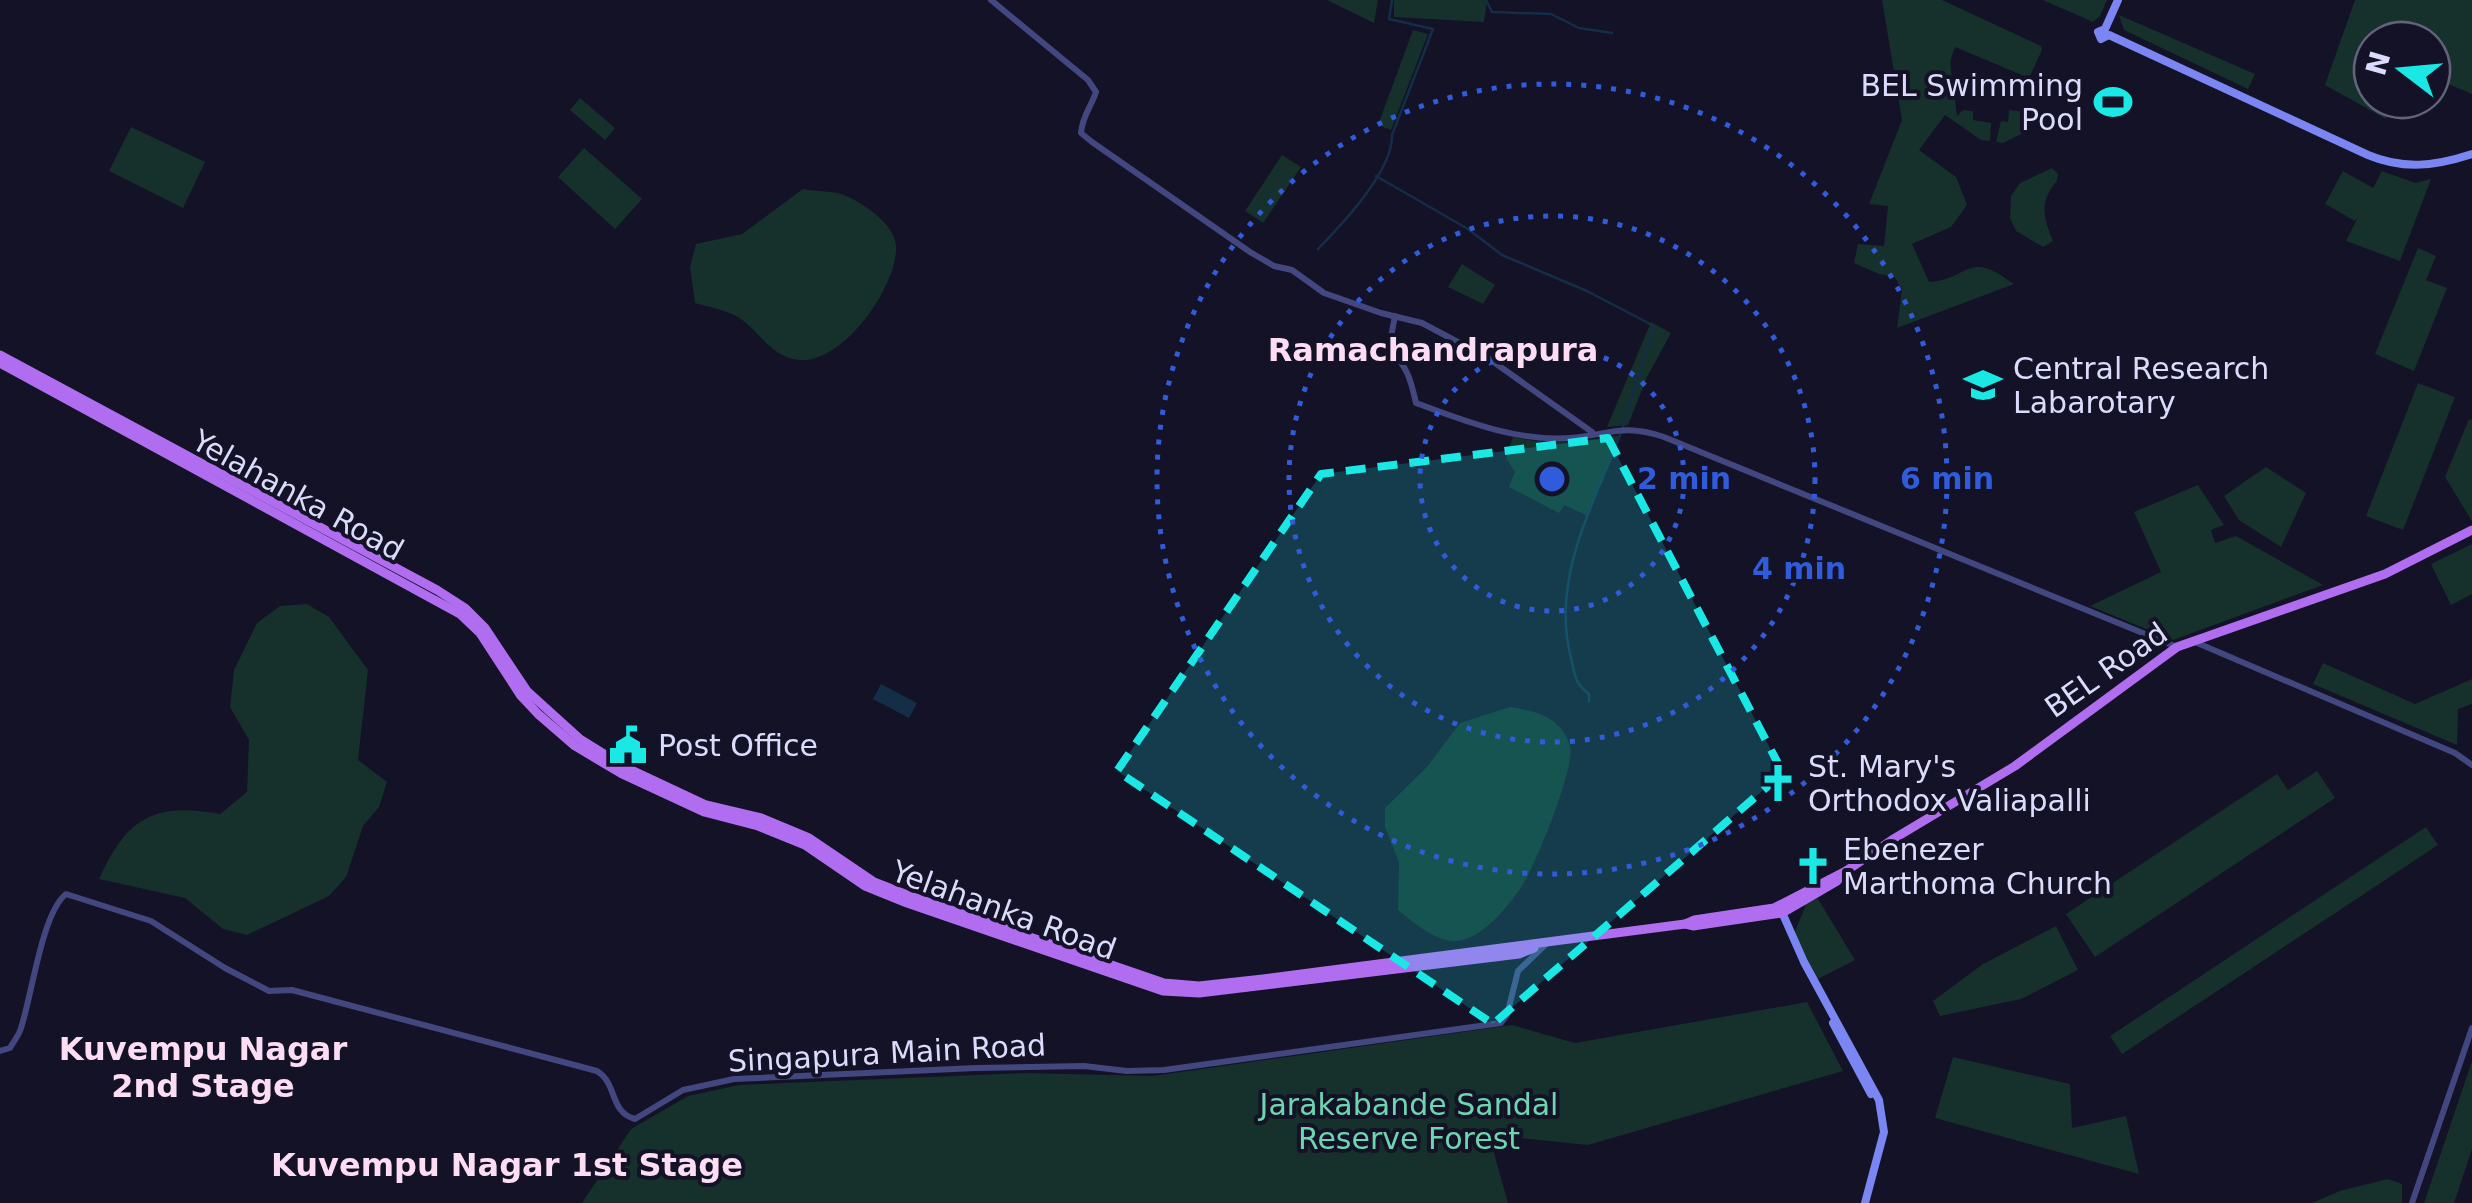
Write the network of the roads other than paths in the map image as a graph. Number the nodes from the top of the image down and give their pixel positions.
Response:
1 (991, 0) edge
2 (2118, 0) edge
3 (2472, 154) edge
4 (1395, 316) junction
5 (0, 355) edge
6 (0, 363) edge
7 (1593, 433) junction
8 (2472, 530) edge
9 (2192, 640) junction
10 (2176, 646) junction
11 (2472, 765) edge
12 (1778, 911) junction
13 (1685, 924) joint
14 (1546, 944) junction
15 (1390, 966) junction
16 (2472, 1028) edge
17 (0, 1052) edge
18 (1864, 1203) edge
19 (2412, 1203) edge

1 - 4 street
2 - 3 main road
4 - 7 street
4 - 7 street
5 - 15 main road, Yelahanka Road
6 - 15 main road, Yelahanka Road
7 - 10 street
8 - 9 main road, BEL Road
9 - 10 main road, BEL Road
9 - 11 street
10 - 12 main road, BEL Road
12 - 13 main road, BEL Road
12 - 18 main road
13 - 14 main road, Yelahanka Road
14 - 15 main road, Yelahanka Road
14 - 17 street, Singapura Main Road
16 - 19 street

